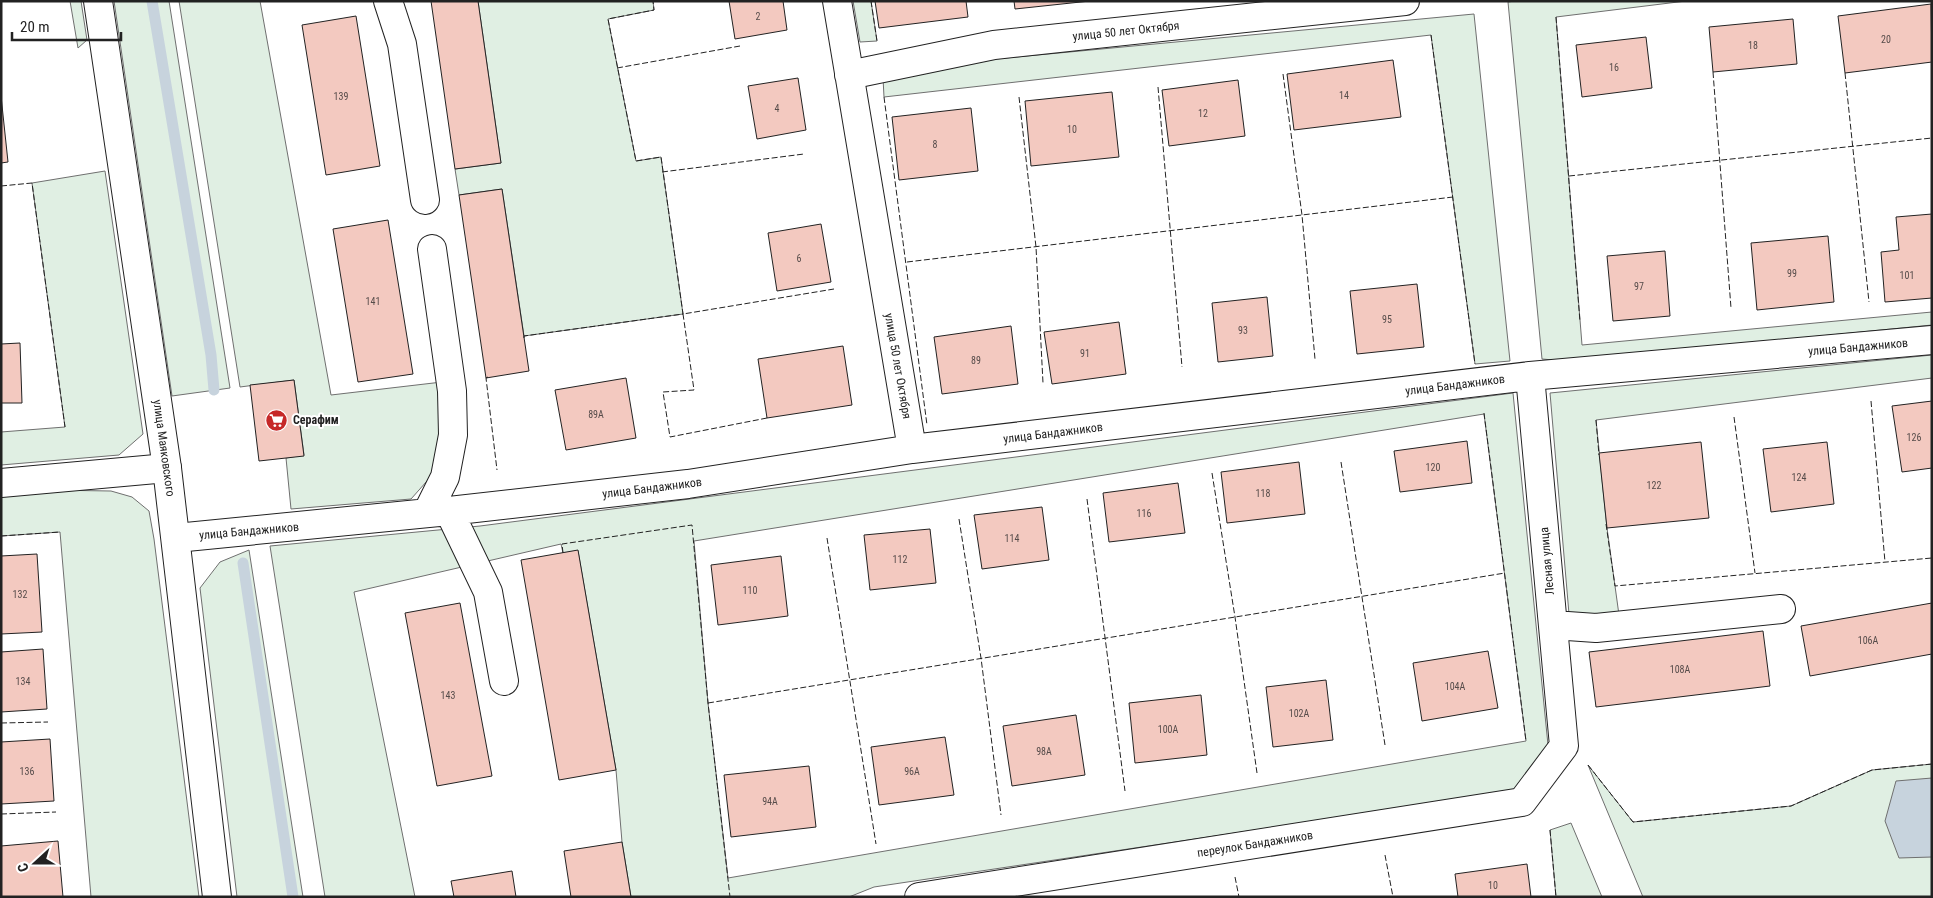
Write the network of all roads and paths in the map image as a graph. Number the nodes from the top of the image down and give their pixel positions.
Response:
1 (98, 1) edge
2 (388, 1) edge
3 (837, 1) edge
4 (1405, 1) edge
5 (849, 75) junction
6 (425, 200) dead end
7 (432, 249) dead end
8 (1932, 340) edge
9 (1530, 376) junction
10 (912, 449) junction
11 (167, 468) junction
12 (1, 483) edge
13 (438, 512) junction
14 (176, 538) junction
15 (1781, 609) dead end
16 (1553, 625) junction
17 (504, 682) dead end
18 (1564, 746) joint
19 (217, 897) edge
20 (919, 897) edge

1 - 11 street, улица Маяковского
2 - 6 street
3 - 5 street, улица 50 лет Октября
4 - 5 street, улица 50 лет Октября
5 - 10 street, улица 50 лет Октября
7 - 13 street
8 - 9 street, улица Бандажников
9 - 10 street, улица Бандажников
9 - 16 street, Лесная улица
10 - 13 street, улица Бандажников
11 - 12 street
11 - 14 street, улица Маяковского
13 - 14 street, улица Бандажников
13 - 17 street
14 - 19 street, улица Маяковского
15 - 16 street
16 - 18 street, Лесная улица
18 - 20 street, переулок Бандажников

